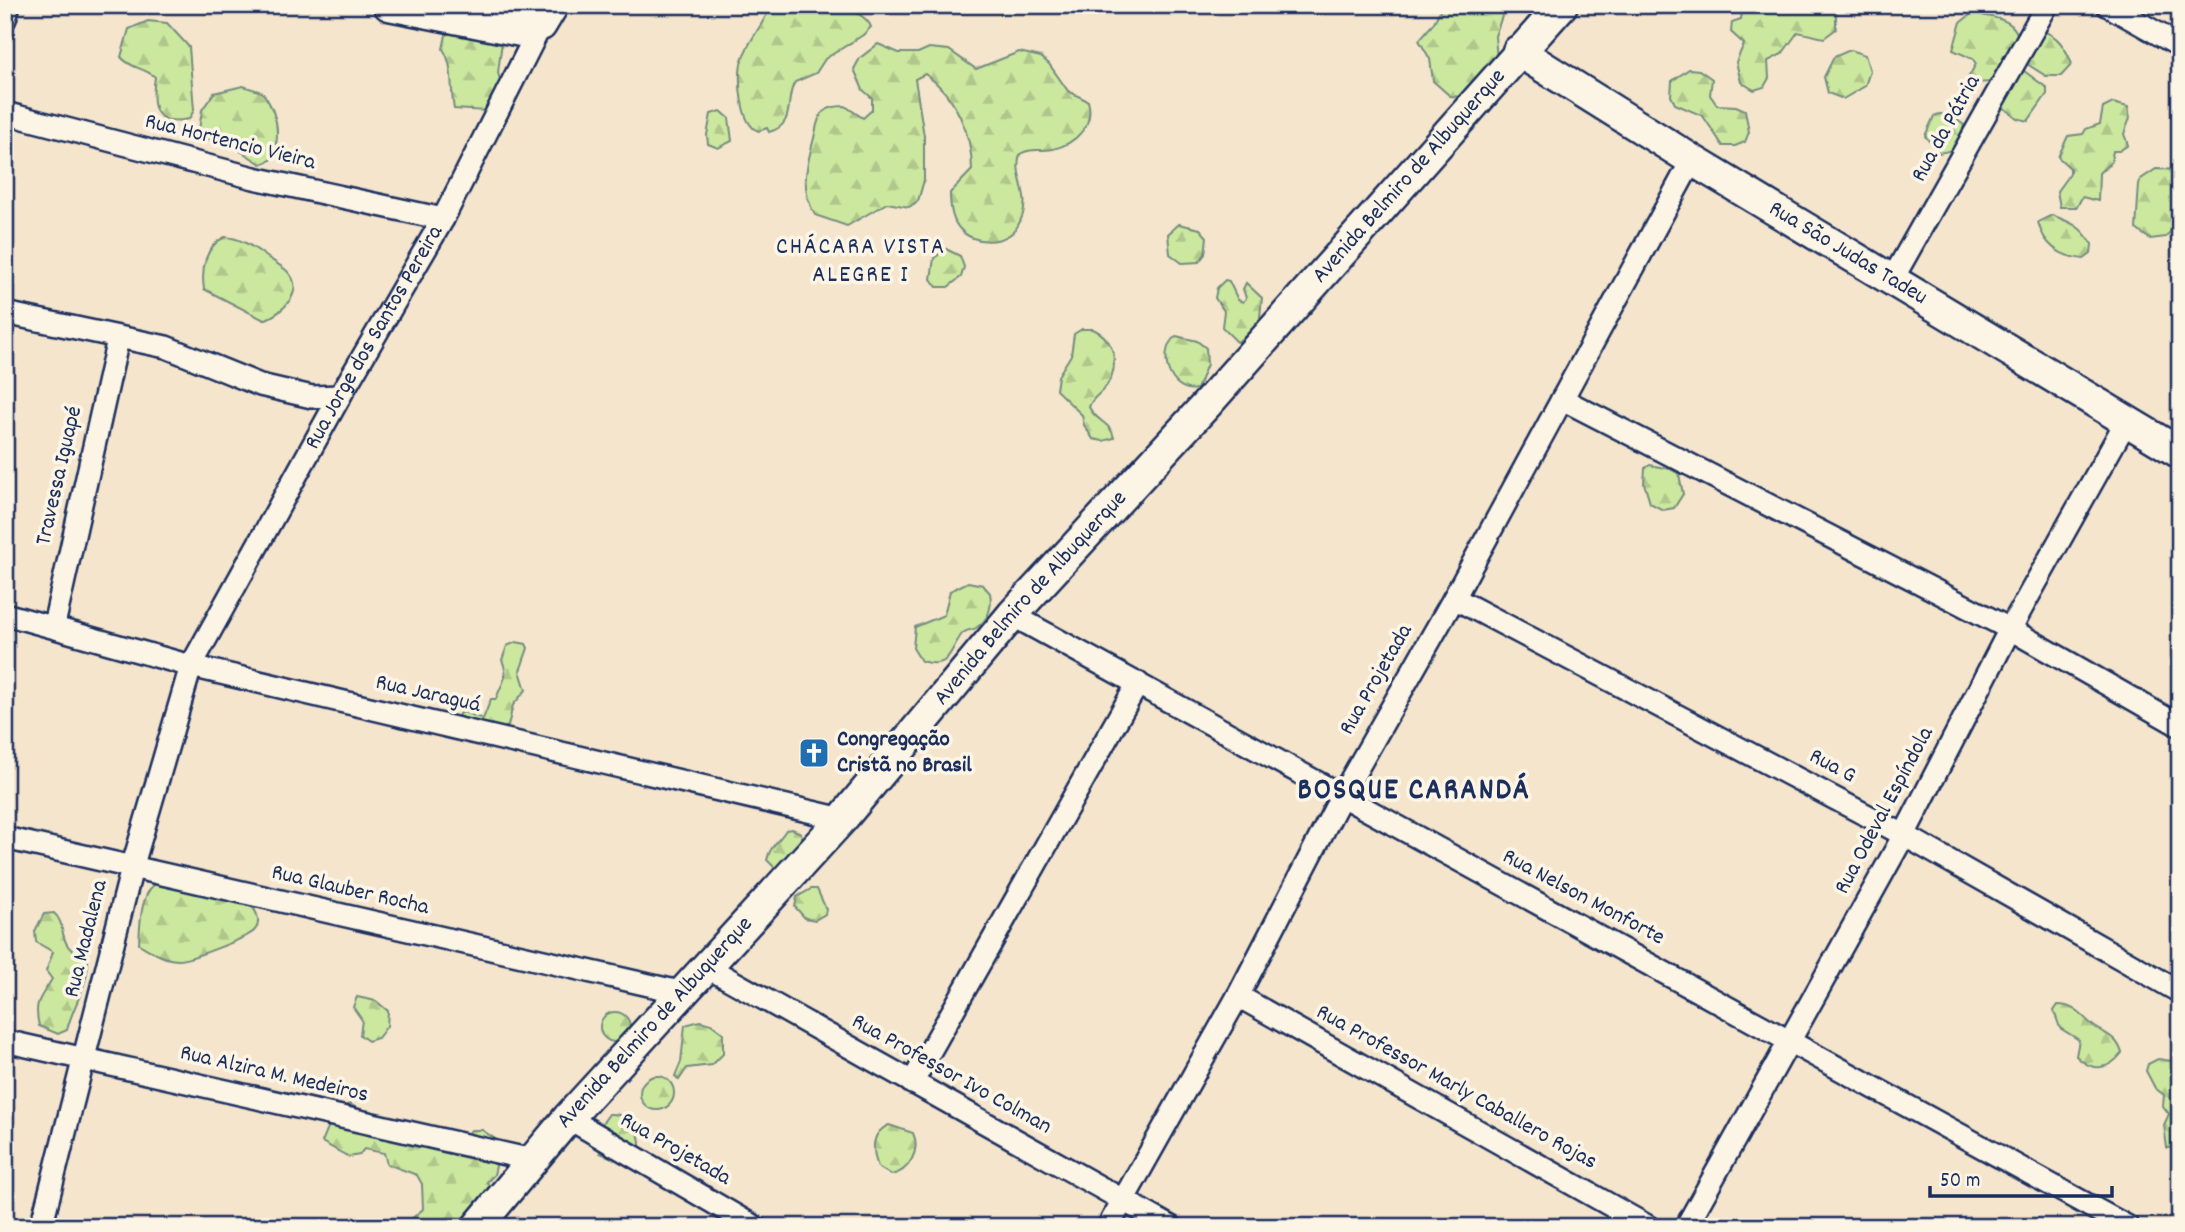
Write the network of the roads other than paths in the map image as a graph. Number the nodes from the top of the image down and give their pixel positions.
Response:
1 (9, 5) edge
2 (389, 5) edge
3 (1562, 5) edge
4 (2047, 5) edge
5 (2107, 5) edge
6 (539, 13) edge
7 (5, 19) edge
8 (2180, 46) edge
9 (1518, 51) junction
10 (5, 113) edge
11 (1692, 160) junction
12 (443, 219) junction
13 (1893, 278) junction
14 (5, 313) edge
15 (118, 339) junction
16 (340, 396) junction
17 (1562, 399) junction
18 (2127, 420) junction
19 (2180, 453) edge
20 (1454, 598) junction
21 (5, 614) edge
22 (1012, 615) junction
23 (54, 625) junction
24 (2010, 629) junction
25 (191, 666) junction
26 (1138, 683) junction
27 (2180, 726) edge
28 (1341, 797) junction
29 (842, 819) junction
30 (1904, 835) junction
31 (5, 838) edge
32 (132, 868) junction
33 (707, 967) junction
34 (2180, 992) edge
35 (684, 993) junction
36 (1238, 996) junction
37 (1790, 1039) junction
38 (5, 1041) edge
39 (83, 1059) junction
40 (912, 1083) junction
41 (568, 1118) junction
42 (532, 1160) junction
43 (1122, 1201) junction
44 (41, 1227) edge
45 (477, 1227) edge
46 (755, 1227) edge
47 (1108, 1227) edge
48 (1171, 1227) edge
49 (1649, 1227) edge
50 (1686, 1227) edge
51 (2128, 1227) edge

1 - 7 street
2 - 6 main road
3 - 9 main road, Avenida Belmiro de Albuquerque
4 - 13 street, Rua da Pátria
5 - 8 street
6 - 12 street, Rua Jorge dos Santos Pereira
9 - 11 main road, Rua São Judas Tadeu
9 - 22 main road, Avenida Belmiro de Albuquerque
10 - 12 street, Rua Hortencio Vieira
11 - 13 main road, Rua São Judas Tadeu
11 - 17 street, Rua Projetada
12 - 16 street, Rua Jorge dos Santos Pereira
13 - 18 main road, Rua São Judas Tadeu
14 - 15 street
15 - 16 street
15 - 23 street, Travessa Iguapé
16 - 25 street, Rua Jorge dos Santos Pereira
17 - 20 street, Rua Projetada
17 - 24 street
18 - 19 main road, Rua São Judas Tadeu
18 - 24 street, Rua Odeval Espíndola
20 - 28 street, Rua Projetada
20 - 30 street, Rua G
21 - 23 street, Rua Jaraguá
22 - 26 street, Rua Nelson Monforte
22 - 29 main road, Avenida Belmiro de Albuquerque
23 - 25 street, Rua Jaraguá
24 - 27 street
24 - 30 street, Rua Odeval Espíndola
25 - 29 street, Rua Jaraguá
25 - 32 street, Rua Madalena
26 - 28 street, Rua Nelson Monforte
26 - 40 street
28 - 36 street, Rua Projetada
28 - 37 street, Rua Nelson Monforte
29 - 33 main road, Avenida Belmiro de Albuquerque
30 - 34 street, Rua G
30 - 37 street, Rua Odeval Espíndola
31 - 32 street, Rua Glauber Rocha
32 - 35 street, Rua Glauber Rocha
32 - 39 street, Rua Madalena
33 - 35 main road, Avenida Belmiro de Albuquerque
33 - 40 street, Rua Professor Ivo Colman
35 - 41 main road, Avenida Belmiro de Albuquerque
36 - 43 street, Rua Projetada
36 - 49 street, Rua Professor Marly Caballero Rojas
37 - 50 street, Rua Odeval Espíndola
37 - 51 street, Rua Nelson Monforte
38 - 39 street, Rua Alzira M. Medeiros
39 - 42 street, Rua Alzira M. Medeiros
39 - 44 street, Rua Madalena
40 - 43 street, Rua Professor Ivo Colman
41 - 42 main road, Avenida Belmiro de Albuquerque
41 - 46 street, Rua Projetada
42 - 45 main road, Avenida Belmiro de Albuquerque
43 - 47 street, Rua Projetada
43 - 48 street, Rua Professor Ivo Colman

